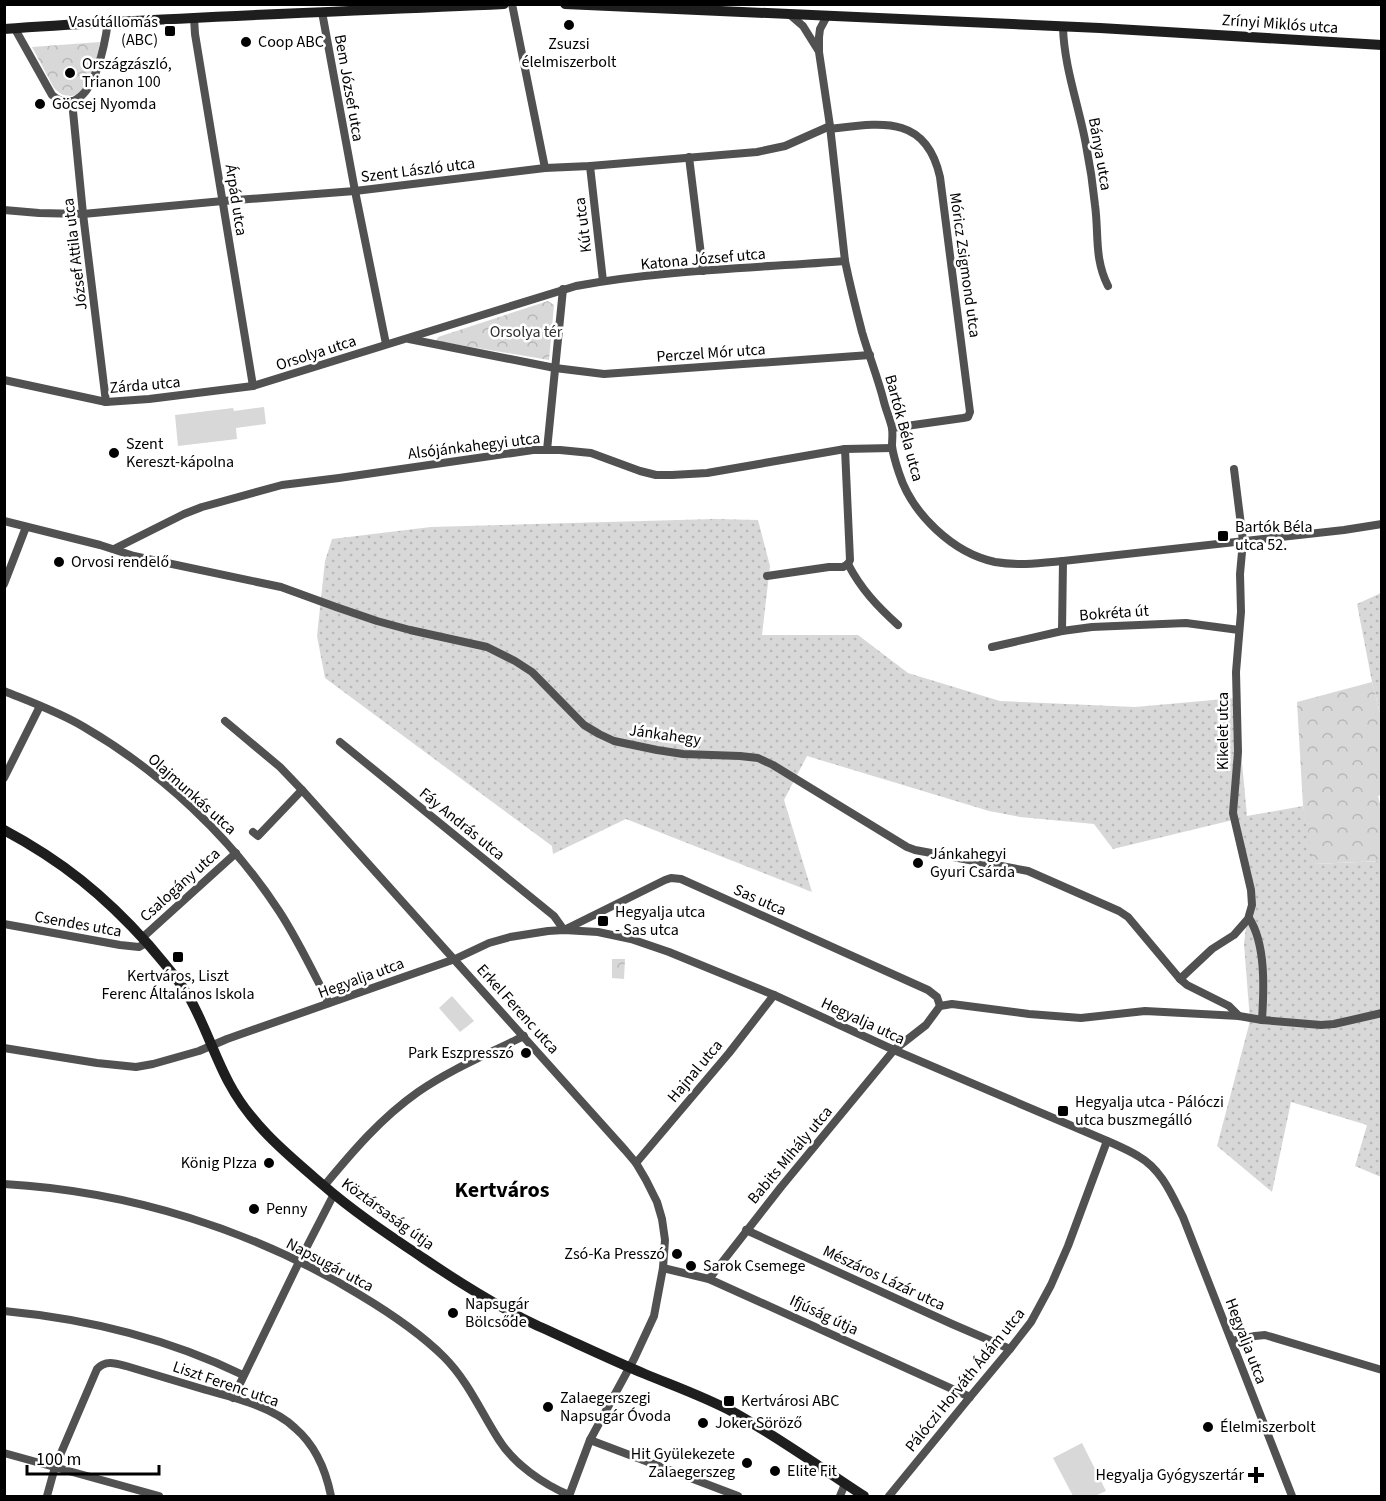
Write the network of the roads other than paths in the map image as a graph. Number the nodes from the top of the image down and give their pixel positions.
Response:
1 (504, 4) edge
2 (512, 4) edge
3 (565, 4) edge
4 (322, 12) junction
5 (789, 14) junction
6 (827, 16) junction
7 (194, 18) junction
8 (108, 22) junction
9 (1063, 27) junction
10 (10, 29) edge
11 (1382, 45) edge
12 (819, 52) junction
13 (72, 101) junction
14 (830, 128) junction
15 (689, 157) junction
16 (590, 166) junction
17 (545, 168) junction
18 (355, 191) junction
19 (223, 201) junction
20 (4, 210) edge
21 (83, 214) junction
22 (845, 261) junction
23 (703, 271) junction
24 (603, 280) junction
25 (1108, 286) dead end
26 (564, 289) junction
27 (408, 338) junction
28 (386, 344) junction
29 (870, 355) junction
30 (555, 368) junction
31 (4, 380) edge
32 (253, 386) junction
33 (106, 402) junction
34 (892, 428) junction
35 (892, 448) junction
36 (547, 450) junction
37 (845, 450) junction
38 (1234, 469) dead end
39 (4, 521) edge
40 (1382, 524) edge
41 (26, 527) junction
42 (1243, 541) junction
43 (114, 549) junction
44 (1064, 561) junction
45 (848, 564) junction
46 (767, 576) dead end
47 (4, 584) edge
48 (897, 625) dead end
49 (1239, 630) junction
50 (1062, 631) junction
51 (992, 647) dead end
52 (4, 691) edge
53 (40, 706) junction
54 (225, 721) dead end
55 (340, 742) dead end
56 (4, 778) edge
57 (302, 790) junction
58 (4, 830) edge
59 (253, 832) dead end
60 (236, 853) junction
61 (1249, 918) junction
62 (4, 924) edge
63 (564, 930) junction
64 (144, 940) junction
65 (455, 959) junction
66 (1180, 979) junction
67 (774, 995) junction
68 (329, 1003) junction
69 (940, 1006) junction
70 (1382, 1013) edge
71 (1239, 1016) junction
72 (1262, 1020) junction
73 (524, 1036) junction
74 (213, 1045) junction
75 (4, 1048) edge
76 (894, 1050) junction
77 (1107, 1141) junction
78 (636, 1163) junction
79 (4, 1184) edge
80 (324, 1186) junction
81 (334, 1194) junction
82 (746, 1230) junction
83 (299, 1262) junction
84 (663, 1268) junction
85 (709, 1279) junction
86 (4, 1311) edge
87 (1232, 1341) junction
88 (1011, 1349) junction
89 (630, 1368) junction
90 (1382, 1370) edge
91 (243, 1376) junction
92 (970, 1396) junction
93 (233, 1398) junction
94 (590, 1440) junction
95 (4, 1453) edge
96 (55, 1467) junction
97 (845, 1484) junction
98 (569, 1496) edge
99 (47, 1497) edge
100 (159, 1497) edge
101 (331, 1497) edge
102 (738, 1497) edge
103 (840, 1497) edge
104 (864, 1497) edge
105 (889, 1497) edge
106 (1292, 1497) edge

1 - 4 main road
2 - 17 street
3 - 5 main road, Zrínyi Miklós utca
4 - 7 main road
4 - 18 street, Bem József utca
5 - 6 main road, Zrínyi Miklós utca
5 - 12 street
6 - 9 main road, Zrínyi Miklós utca
6 - 12 street
7 - 8 main road
7 - 19 street, Árpád utca
8 - 10 main road
8 - 13 street
9 - 11 main road, Zrínyi Miklós utca
9 - 25 street, Bánya utca
10 - 13 street
12 - 14 street, Bartók Béla utca
13 - 21 street, József Attila utca
14 - 15 street, Szent László utca
14 - 22 street, Bartók Béla utca
14 - 34 street, Móricz Zsigmond utca
15 - 16 street, Szent László utca
15 - 23 street
16 - 17 street, Szent László utca
16 - 24 street, Kút utca
17 - 18 street, Szent László utca
18 - 19 street, Szent László utca
18 - 28 street, Bem József utca
19 - 21 street, Szent László utca
19 - 32 street, Árpád utca
20 - 21 street, Szent László utca
21 - 33 street, József Attila utca
22 - 23 street, Katona József utca
22 - 29 street, Bartók Béla utca
23 - 24 street, Katona József utca
24 - 26 street, Katona József utca
26 - 27 street
26 - 30 street
27 - 28 street
27 - 30 street
28 - 32 street, Orsolya utca
29 - 30 street, Perczel Mór utca
29 - 34 street, Bartók Béla utca
30 - 36 street
31 - 33 street, Zárda utca
32 - 33 street, Zárda utca
34 - 35 street, Bartók Béla utca
35 - 37 street, Alsójánkahegyi utca
35 - 44 street, Bartók Béla utca
36 - 37 street, Alsójánkahegyi utca
36 - 43 street, Alsójánkahegyi utca
37 - 45 street
38 - 42 street, Kikelet utca
39 - 41 street, Jánkahegy
40 - 42 street, Bartók Béla utca
41 - 43 street, Jánkahegy
41 - 47 street
42 - 44 street, Bartók Béla utca
42 - 49 street, Kikelet utca
43 - 66 street, Jánkahegy
44 - 50 street
45 - 46 street
45 - 48 street
49 - 50 street, Bokréta út
49 - 61 street, Kikelet utca
50 - 51 street, Bokréta út
52 - 53 street, Olajmunkás utca
53 - 56 street
53 - 60 street, Olajmunkás utca
54 - 57 street, Erkel Ferenc utca
55 - 63 street, Fáy András utca
57 - 59 street
57 - 65 street, Erkel Ferenc utca
58 - 64 main road, Köztársaság útja
60 - 64 street, Csalogány utca
60 - 68 street, Olajmunkás utca
61 - 66 street
61 - 72 street, Kikelet utca
62 - 64 street, Csendes utca
63 - 65 street, Hegyalja utca
63 - 67 street, Hegyalja utca
63 - 69 street, Sas utca
64 - 74 main road, Köztársaság útja
65 - 68 street, Hegyalja utca
65 - 73 street, Erkel Ferenc utca
66 - 71 street, Jánkahegy
67 - 76 street, Hegyalja utca
67 - 78 street, Hajnal utca
68 - 74 street, Hegyalja utca
69 - 71 street
69 - 76 street
70 - 72 street
71 - 72 street
73 - 78 street, Erkel Ferenc utca
73 - 80 street
74 - 75 street, Hegyalja utca
74 - 80 main road, Köztársaság útja
76 - 77 street, Hegyalja utca
76 - 82 street, Babits Mihály utca
77 - 87 street, Hegyalja utca
77 - 88 street, Pálóczi Horváth Ádám utca
78 - 84 street, Erkel Ferenc utca
79 - 83 street, Napsugár utca
80 - 81 main road, Köztársaság útja
81 - 83 street
81 - 89 main road, Köztársaság útja
82 - 85 street, Babits Mihály utca
82 - 88 street, Mészáros Lázár utca
83 - 91 street
83 - 98 street, Napsugár utca
84 - 85 street, Ifjúság útja
84 - 89 street, Erkel Ferenc utca
85 - 92 street, Ifjúság útja
86 - 91 street, Liszt Ferenc utca
87 - 90 street
87 - 106 street, Hegyalja utca
88 - 92 street, Pálóczi Horváth Ádám utca
89 - 94 street, Erkel Ferenc utca
89 - 97 main road, Köztársaság útja
91 - 93 street
92 - 105 street, Pálóczi Horváth Ádám utca
93 - 96 street, Liszt Ferenc utca
93 - 101 street, Liszt Ferenc utca
94 - 98 street, Erkel Ferenc utca
94 - 102 street
95 - 96 street
96 - 99 street
96 - 100 street
97 - 103 street
97 - 104 main road, Köztársaság útja

